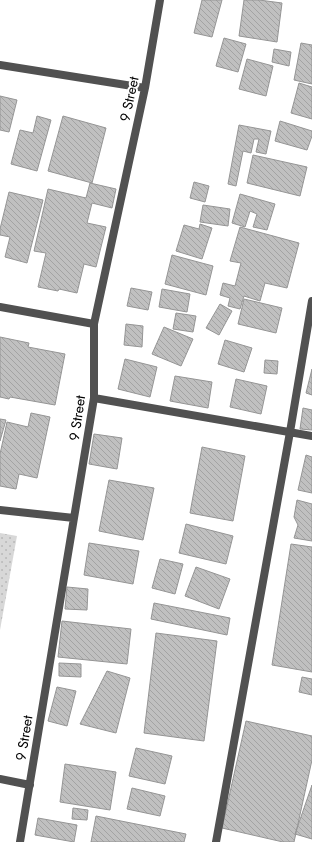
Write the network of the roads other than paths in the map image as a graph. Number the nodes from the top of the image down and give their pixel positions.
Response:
1 (160, 0) edge
2 (0, 65) edge
3 (145, 88) junction
4 (312, 301) edge
5 (0, 307) edge
6 (94, 324) junction
7 (94, 398) junction
8 (290, 432) junction
9 (312, 436) edge
10 (0, 510) edge
11 (74, 518) junction
12 (0, 779) edge
13 (30, 785) junction
14 (20, 842) edge
15 (216, 842) edge

1 - 3 street, 9 Street
2 - 3 street
3 - 6 street, 9 Street
4 - 8 street
5 - 6 street
6 - 7 street, 9 Street
7 - 8 street
7 - 11 street, 9 Street
8 - 9 street
8 - 15 street
10 - 11 street
11 - 13 street, 9 Street
12 - 13 street
13 - 14 street, 9 Street

